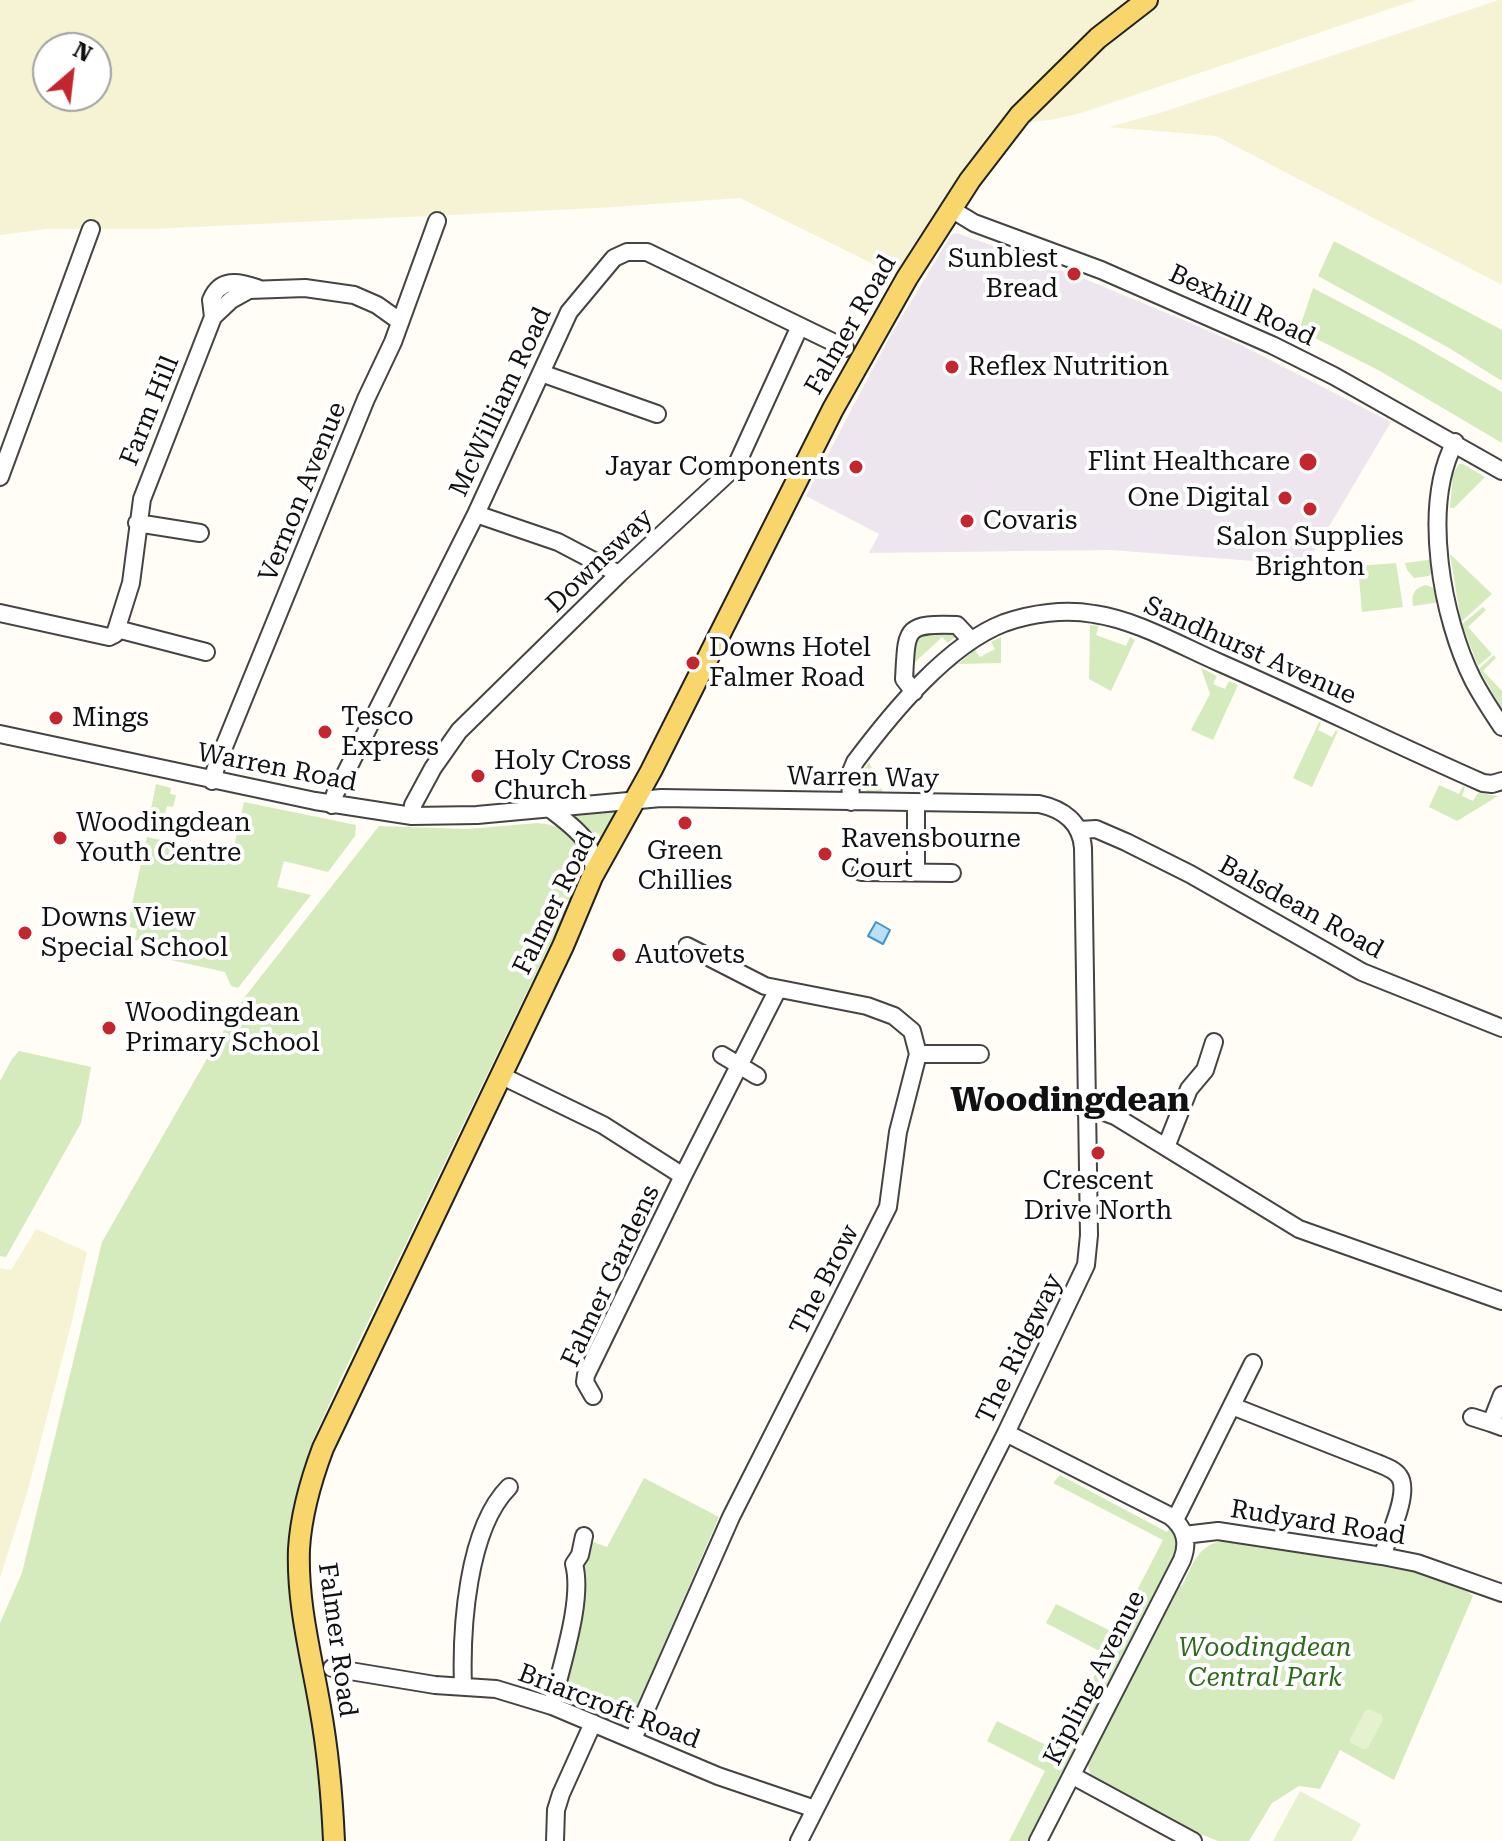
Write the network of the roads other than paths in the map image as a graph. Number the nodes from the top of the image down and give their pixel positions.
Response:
1 (1147, 0) edge
2 (951, 209) junction
3 (437, 221) dead end
4 (91, 229) dead end
5 (398, 320) junction
6 (800, 326) junction
7 (845, 348) dead end
8 (541, 373) junction
9 (657, 414) dead end
10 (1455, 442) junction
11 (1502, 471) edge
12 (0, 477) edge
13 (476, 514) junction
14 (137, 523) junction
15 (200, 533) dead end
16 (619, 574) junction
17 (0, 613) edge
18 (117, 629) junction
19 (971, 640) junction
20 (206, 652) dead end
21 (914, 692) junction
22 (1502, 727) edge
23 (0, 734) edge
24 (212, 781) junction
25 (1502, 781) edge
26 (636, 799) junction
27 (851, 802) junction
28 (916, 803) junction
29 (332, 805) junction
30 (549, 808) junction
31 (412, 816) junction
32 (1079, 830) junction
33 (861, 872) dead end
34 (916, 872) junction
35 (952, 873) dead end
36 (592, 877) junction
37 (687, 946) dead end
38 (778, 989) junction
39 (1502, 1028) edge
40 (1208, 1050) dead end
41 (918, 1054) junction
42 (980, 1054) dead end
43 (722, 1055) dead end
44 (740, 1065) junction
45 (500, 1075) junction
46 (757, 1076) dead end
47 (1086, 1112) junction
48 (1166, 1147) junction
49 (683, 1176) junction
50 (1502, 1301) edge
51 (1253, 1363) dead end
52 (1502, 1395) edge
53 (593, 1396) dead end
54 (1232, 1406) junction
55 (1472, 1417) dead end
56 (1497, 1425) edge
57 (1006, 1433) junction
58 (509, 1487) dead end
59 (1180, 1528) junction
60 (584, 1536) dead end
61 (1382, 1556) junction
62 (1502, 1593) edge
63 (332, 1668) dead end
64 (463, 1686) junction
65 (552, 1706) junction
66 (593, 1723) junction
67 (633, 1739) junction
68 (1073, 1776) junction
69 (815, 1809) junction
70 (334, 1841) edge
71 (555, 1841) edge
72 (799, 1841) edge
73 (1038, 1841) edge
74 (1193, 1841) edge

1 - 2 main road, Falmer Road
2 - 10 street, Bexhill Road
2 - 26 main road, Falmer Road
3 - 5 street, Vernon Avenue
4 - 12 street
5 - 14 street, Farm Hill
5 - 24 street, Vernon Avenue
6 - 7 street, McWilliam Road
6 - 8 street, McWilliam Road
6 - 16 street, Downsway
8 - 9 street
8 - 13 street, McWilliam Road
10 - 11 street, Bexhill Road
10 - 22 street
13 - 16 street
13 - 29 street, McWilliam Road
14 - 15 street
14 - 18 street, Farm Hill
16 - 31 street, Downsway
17 - 18 street
18 - 20 street
19 - 21 street, Sandhurst Avenue
19 - 21 street
19 - 25 street, Sandhurst Avenue
21 - 27 street, Sandhurst Avenue
23 - 24 street, Warren Road
24 - 29 street, Warren Road
26 - 27 street, Warren Way
26 - 30 street, Warren Road
26 - 36 main road, Falmer Road
27 - 28 street, Warren Way
28 - 32 street, Warren Way
28 - 34 street
29 - 31 street, Warren Road
30 - 31 street, Warren Road
30 - 36 street
32 - 39 street, Balsdean Road
32 - 47 street, The Ridgway
33 - 34 street
34 - 35 street
36 - 45 main road, Falmer Road
37 - 38 street
38 - 41 street
38 - 44 street, Falmer Gardens
40 - 48 street
41 - 42 street
41 - 67 street, The Brow
43 - 44 street
44 - 46 street
44 - 49 street, Falmer Gardens
45 - 49 street, Falmer Gardens
45 - 70 main road, Falmer Road
47 - 48 street
47 - 57 street, The Ridgway
48 - 50 street
49 - 53 street, Falmer Gardens
51 - 54 street, Kipling Avenue
52 - 56 street
54 - 59 street, Kipling Avenue
54 - 61 street
55 - 56 street
57 - 59 street
57 - 69 street, The Ridgway
58 - 64 street
59 - 61 street, Rudyard Road
59 - 68 street, Kipling Avenue
60 - 65 street
61 - 62 street, Rudyard Road
63 - 64 street, Briarcroft Road
64 - 65 street, Briarcroft Road
65 - 66 street, Briarcroft Road
66 - 67 street, Briarcroft Road
66 - 71 street
67 - 69 street, Briarcroft Road
68 - 73 street, Kipling Avenue
68 - 74 street
69 - 72 street, The Ridgway

